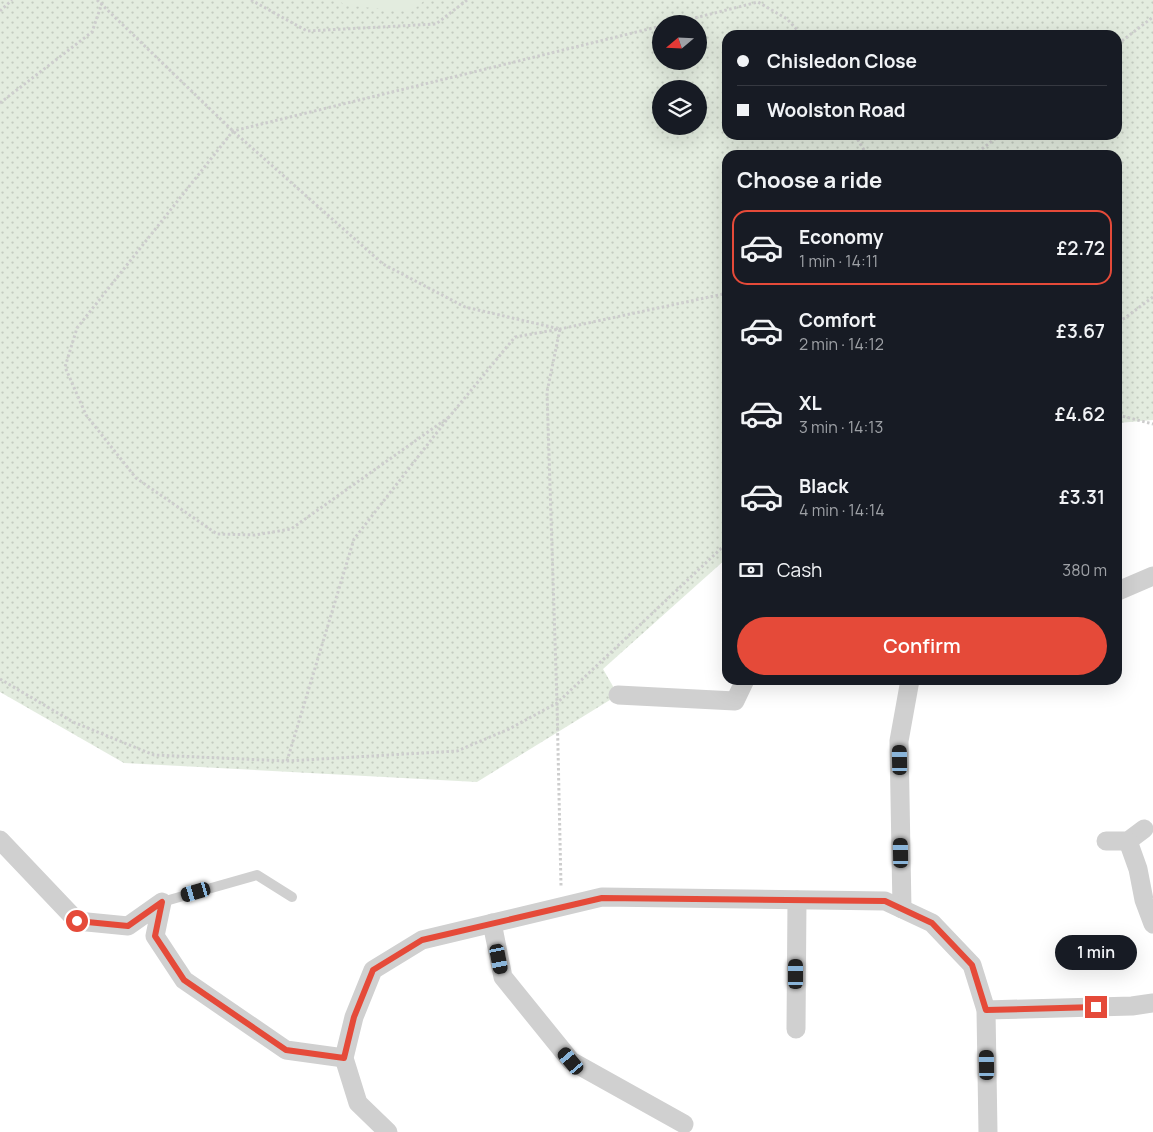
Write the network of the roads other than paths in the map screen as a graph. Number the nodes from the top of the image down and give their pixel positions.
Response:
1 (1153, 576) edge
2 (1122, 589) edge
3 (743, 685) edge
4 (909, 685) edge
5 (618, 695) dead end
6 (1144, 829) dead end
7 (0, 840) edge
8 (1128, 841) junction
9 (1106, 842) dead end
10 (292, 897) dead end
11 (797, 900) junction
12 (162, 902) junction
13 (902, 909) junction
14 (492, 923) junction
15 (1153, 924) edge
16 (1153, 1003) edge
17 (986, 1010) junction
18 (796, 1029) dead end
19 (344, 1058) junction
20 (684, 1124) dead end
21 (388, 1132) edge
22 (988, 1132) edge

1 - 2 street
3 - 5 street
4 - 13 street
6 - 8 street
7 - 12 street
8 - 9 street
8 - 15 street
10 - 12 lane
11 - 13 street
11 - 14 street
11 - 18 street
12 - 19 street
13 - 17 street
14 - 19 street
14 - 20 street
16 - 17 street
17 - 22 street
19 - 21 street

